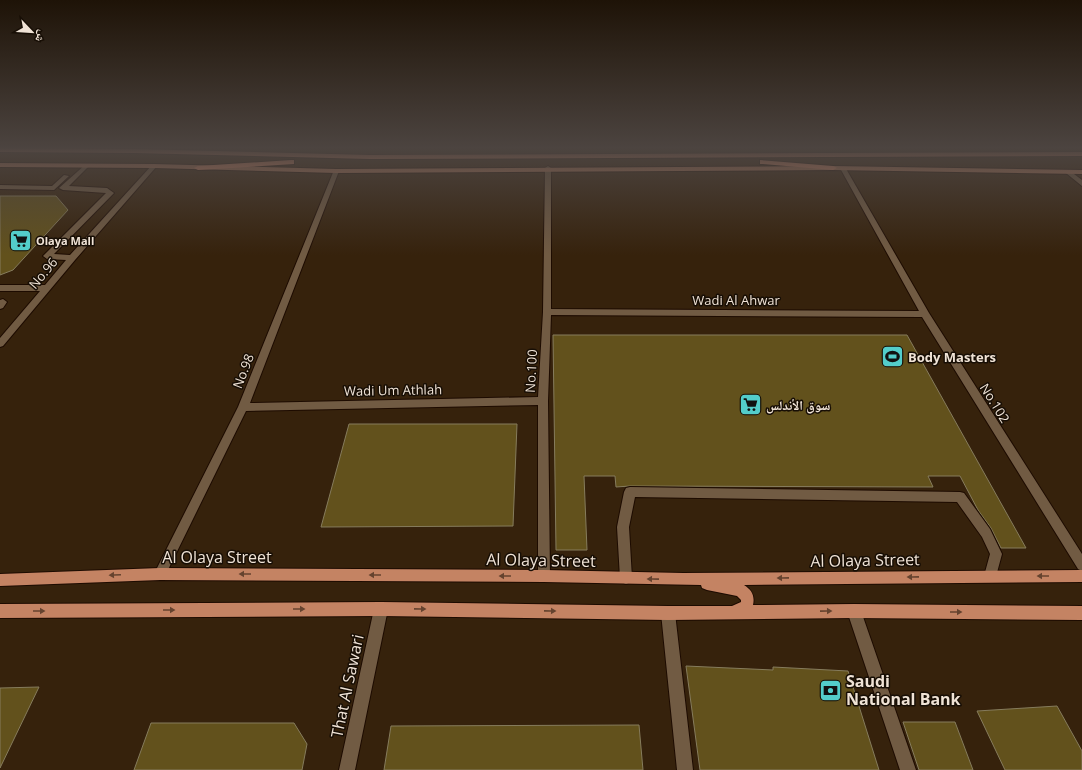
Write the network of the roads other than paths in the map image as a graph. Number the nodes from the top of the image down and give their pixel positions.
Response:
1 (59, 183) edge
2 (68, 183) edge
3 (139, 183) edge
4 (331, 183) edge
5 (548, 183) edge
6 (847, 183) edge
7 (0, 187) edge
8 (54, 188) junction
9 (63, 188) junction
10 (72, 258) junction
11 (0, 288) edge
12 (47, 288) junction
13 (547, 312) junction
14 (925, 314) junction
15 (0, 344) edge
16 (543, 401) junction
17 (243, 407) junction
18 (1082, 565) edge
19 (160, 574) junction
20 (544, 576) junction
21 (990, 576) junction
22 (1082, 576) edge
23 (626, 578) junction
24 (683, 579) junction
25 (0, 580) edge
26 (382, 609) junction
27 (0, 611) edge
28 (854, 611) junction
29 (703, 612) junction
30 (668, 613) junction
31 (1082, 613) edge
32 (347, 770) edge
33 (685, 770) edge
34 (908, 770) edge

1 - 8 street
2 - 9 street
3 - 10 street, No.96
4 - 17 street, No.98
5 - 13 street, No.100
6 - 14 street, No.102
7 - 8 street
8 - 9 street
9 - 10 street
10 - 12 street, No.96
11 - 12 street
12 - 15 street, No.96
13 - 14 street, Wadi Al Ahwar
13 - 16 street, No.100
14 - 18 street, No.102
16 - 17 street, Wadi Um Athlah
16 - 20 street, No.100
17 - 19 street, No.98
20 -> 19 main road, Al Olaya Street
19 -> 25 main road, Al Olaya Street
20 - 23 main road, Al Olaya Street
22 -> 21 main road, Al Olaya Street
21 - 23 street
21 -> 24 main road, Al Olaya Street
24 -> 23 main road, Al Olaya Street
24 - 29 main road
27 -> 26 main road
26 -> 30 main road
26 - 32 street, That Al Sawari
29 -> 28 main road
28 -> 31 main road
28 - 34 street
29 - 30 main road
30 - 33 street

